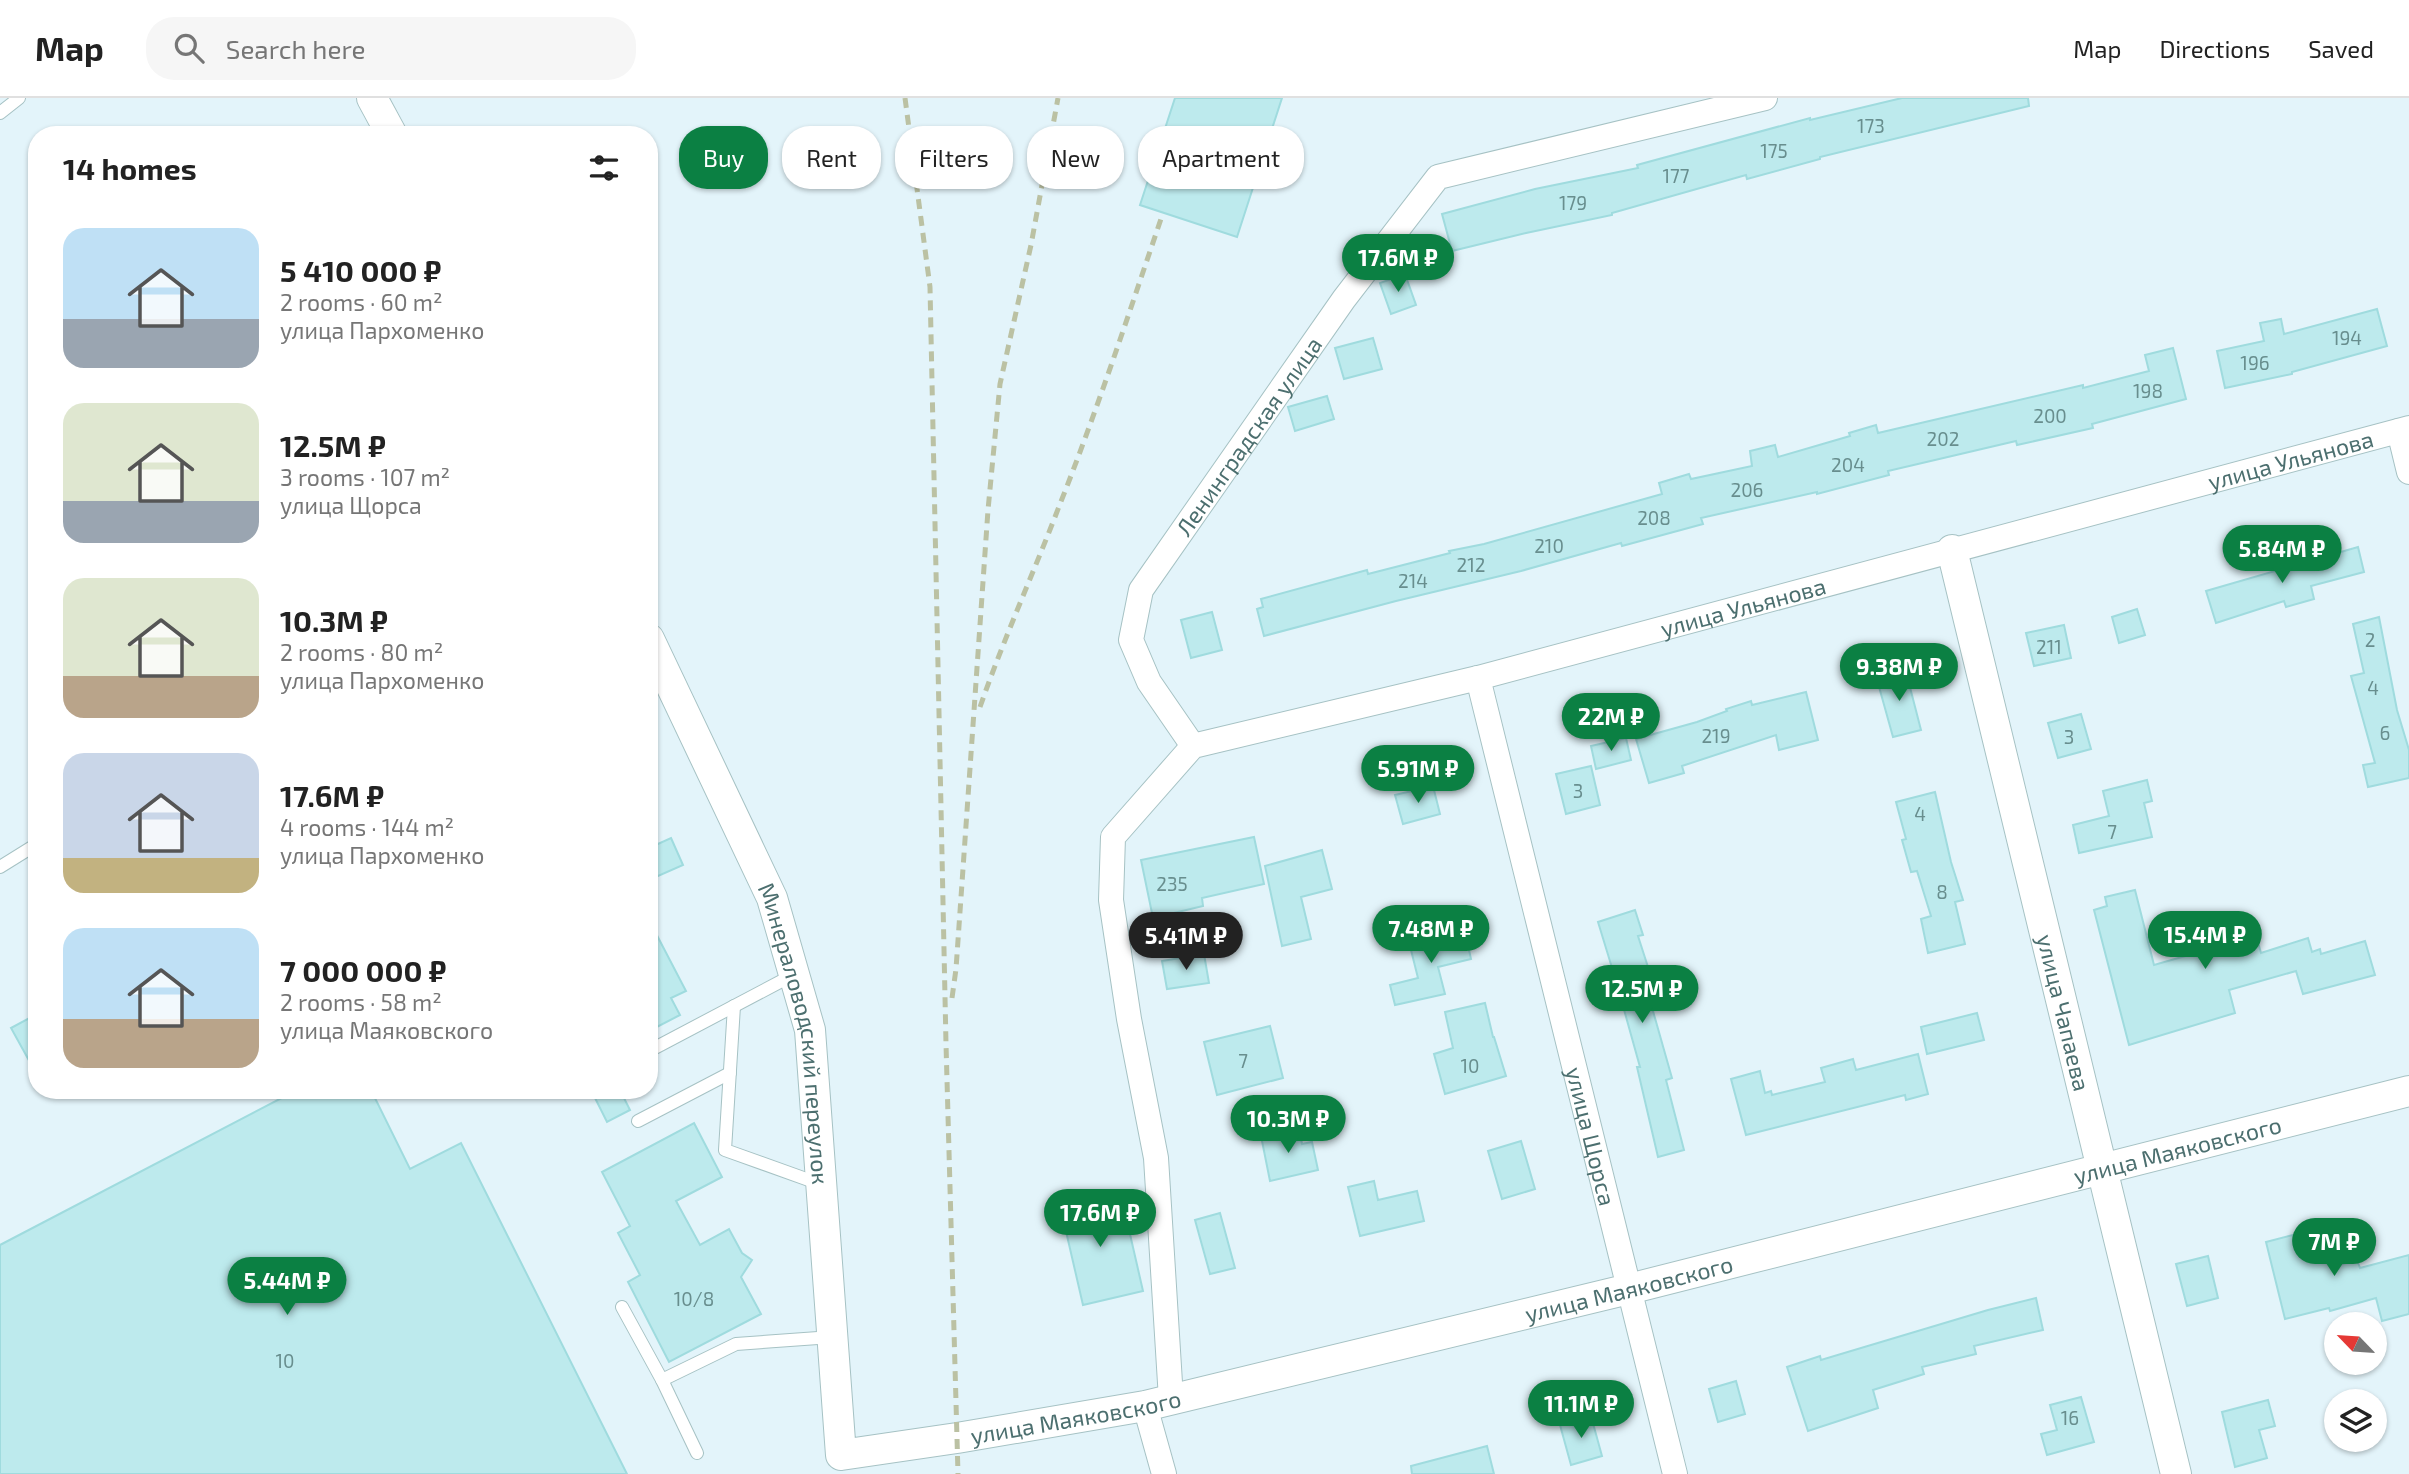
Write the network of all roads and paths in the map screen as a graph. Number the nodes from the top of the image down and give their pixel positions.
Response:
1 (19, 98) edge
2 (372, 98) edge
3 (1765, 98) edge
4 (0, 113) edge
5 (387, 126) edge
6 (2404, 430) edge
7 (2409, 472) edge
8 (1952, 550) junction
9 (658, 658) edge
10 (1478, 678) junction
11 (1193, 746) junction
12 (28, 850) edge
13 (0, 867) edge
14 (793, 975) junction
15 (734, 1006) junction
16 (658, 1046) edge
17 (730, 1073) junction
18 (2409, 1091) edge
19 (638, 1121) dead end
20 (2102, 1168) junction
21 (821, 1184) junction
22 (1629, 1289) junction
23 (622, 1307) dead end
24 (832, 1337) junction
25 (662, 1380) junction
26 (1158, 1403) junction
27 (697, 1453) dead end
28 (841, 1464) edge
29 (1164, 1474) edge
30 (1675, 1474) edge
31 (2176, 1474) edge

1 - 4 lane
2 - 5 street
3 - 11 street, Ленинградская улица
6 - 7 street
6 - 8 street, улица Ульянова
8 - 10 street, улица Ульянова
8 - 20 street, улица Чапаева
9 - 14 street, Минераловодский переулок
10 - 11 street, улица Ульянова
10 - 22 street, улица Щорса
11 - 26 street
12 - 13 lane
14 - 15 lane
14 - 21 street, Минераловодский переулок
15 - 16 lane
15 - 17 lane
17 - 19 lane
17 - 21 lane
18 - 20 street, улица Маяковского
20 - 22 street, улица Маяковского
20 - 31 street, улица Чапаева
21 - 24 street, Минераловодский переулок
22 - 26 street, улица Маяковского
22 - 30 street, улица Щорса
23 - 25 lane
24 - 25 lane
24 - 28 street, Минераловодский переулок
25 - 27 lane
26 - 28 street, улица Маяковского
26 - 29 street

